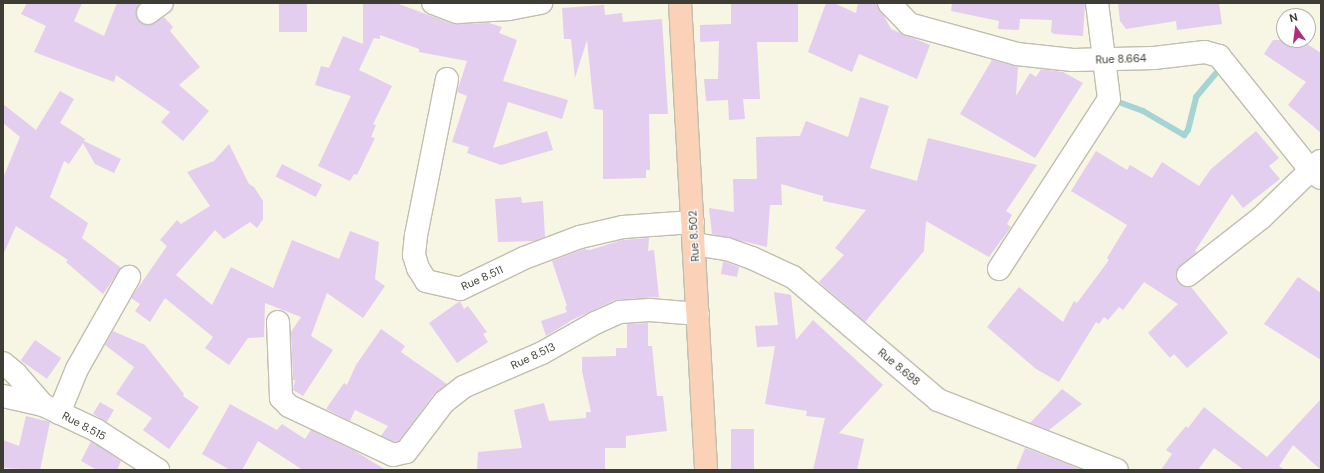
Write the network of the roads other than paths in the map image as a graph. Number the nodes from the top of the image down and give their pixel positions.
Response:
1 (433, 3) edge
2 (541, 3) edge
3 (680, 3) edge
4 (889, 3) edge
5 (1097, 3) edge
6 (1104, 60) junction
7 (447, 79) dead end
8 (1318, 170) edge
9 (693, 222) junction
10 (694, 244) junction
11 (999, 269) dead end
12 (1188, 275) dead end
13 (129, 277) dead end
14 (698, 314) junction
15 (278, 322) dead end
16 (3, 364) edge
17 (3, 396) edge
18 (51, 409) junction
19 (148, 467) edge
20 (706, 470) edge
21 (1115, 470) edge

1 - 2 street
3 - 9 main road, Rue 8.502
4 - 6 street, Rue 8.664
5 - 6 street
6 - 8 street, Rue 8.664
6 - 11 street
7 - 9 street, Rue 8.511
8 - 12 street
9 - 10 main road, Rue 8.502
10 - 14 main road, Rue 8.502
10 - 21 street, Rue 8.698
13 - 18 street
14 - 15 street, Rue 8.513
14 - 20 main road, Rue 8.502
16 - 18 street
17 - 18 street, Rue 8.515
18 - 19 street, Rue 8.515

